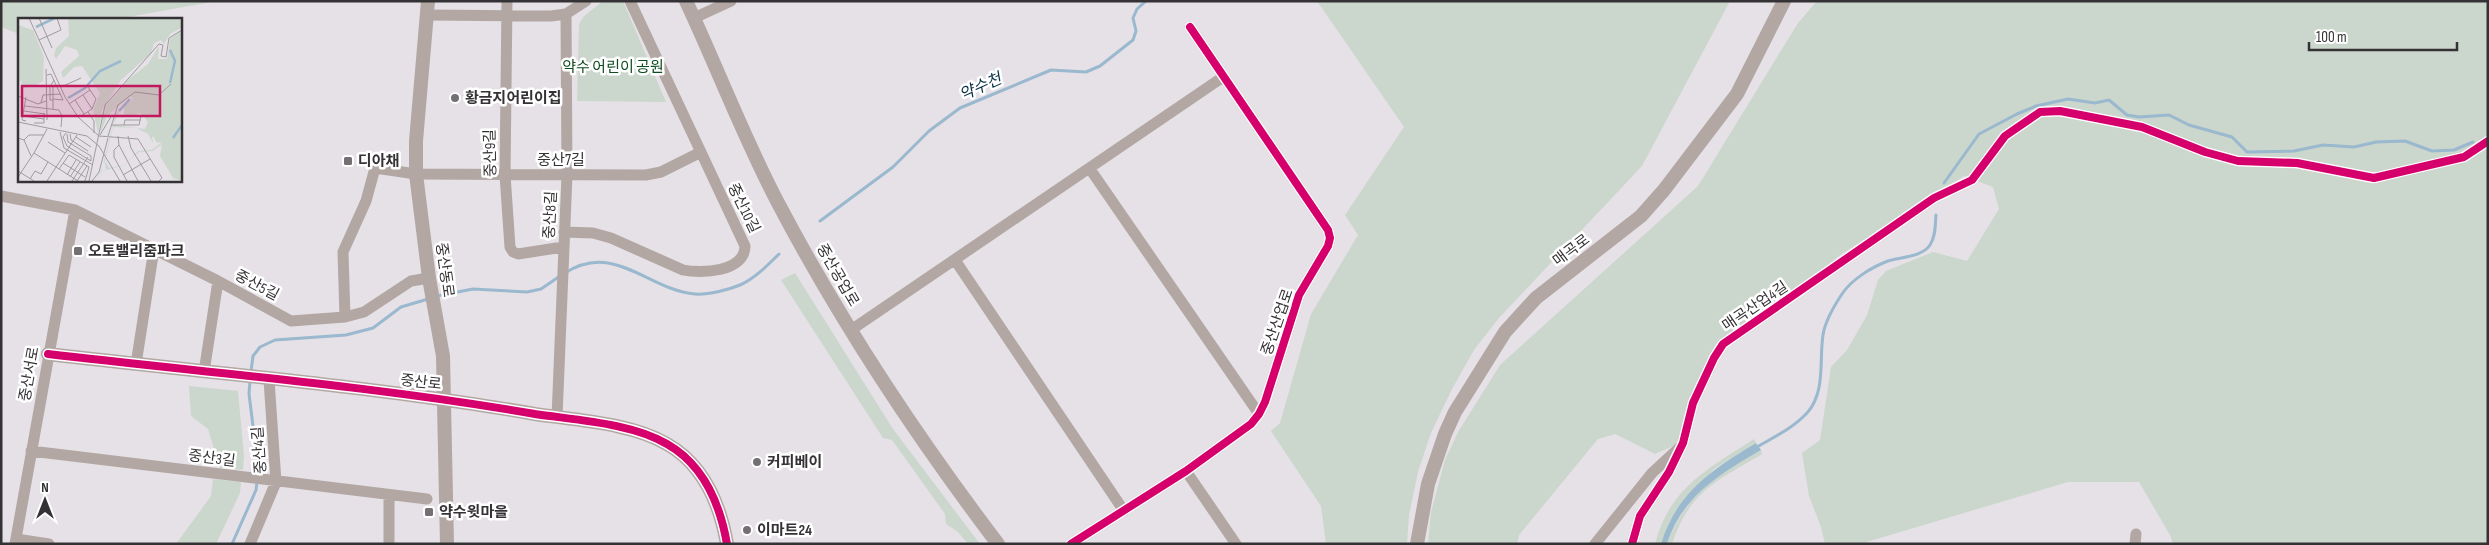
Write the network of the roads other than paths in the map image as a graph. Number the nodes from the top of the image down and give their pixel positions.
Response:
1 (507, 1) edge
2 (586, 1) edge
3 (630, 1) edge
4 (686, 1) edge
5 (731, 1) edge
6 (1784, 1) edge
7 (427, 8) edge
8 (566, 14) junction
9 (505, 17) junction
10 (694, 18) junction
11 (1190, 27) dead end
12 (1223, 77) junction
13 (2488, 141) edge
14 (701, 152) junction
15 (1090, 170) junction
16 (416, 174) junction
17 (505, 174) junction
18 (567, 175) junction
19 (1, 196) edge
20 (75, 210) junction
21 (564, 232) junction
22 (563, 247) junction
23 (154, 249) junction
24 (955, 260) junction
25 (429, 278) junction
26 (218, 281) junction
27 (345, 317) junction
28 (852, 330) junction
29 (48, 354) junction
30 (136, 364) junction
31 (204, 372) junction
32 (269, 380) junction
33 (446, 398) junction
34 (1260, 414) junction
35 (557, 417) junction
36 (1683, 443) junction
37 (31, 451) junction
38 (1186, 471) junction
39 (272, 481) junction
40 (389, 495) junction
41 (427, 499) dead end
42 (1124, 511) junction
43 (16, 541) edge
44 (49, 544) edge
45 (250, 544) edge
46 (390, 544) edge
47 (447, 544) edge
48 (727, 544) edge
49 (998, 544) edge
50 (1071, 544) edge
51 (1236, 544) edge
52 (1417, 544) edge
53 (1595, 544) edge
54 (1632, 544) edge

1 - 9 street, 중산9길
2 - 8 street
3 - 14 street, 중산10길
4 - 10 street, 중산공업로
5 - 10 street
6 - 52 street, 매곡로
7 - 9 street
7 - 16 street, 중산동로
8 - 9 street
8 - 18 street, 중산8길
9 - 17 street, 중산9길
10 - 28 street, 중산공업로
11 - 12 street, 중산산업로
12 - 15 street
12 - 34 street, 중산산업로
13 - 36 street, 매곡산업4길
14 - 18 street, 중산7길
14 - 21 street, 중산10길
15 - 24 street
15 - 34 street
16 - 17 street, 중산7길
16 - 25 street, 중산동로
16 - 27 street, 중산7길
17 - 18 street, 중산7길
17 - 22 street, 중산9길
18 - 21 street, 중산8길
19 - 20 street, 중산5길
20 - 23 street, 중산5길
20 - 29 street, 중산서로
21 - 22 street, 중산8길
22 - 35 street, 중산8길
23 - 26 street, 중산5길
23 - 30 street
24 - 28 street
24 - 42 street
25 - 27 street, 중산5길
25 - 33 street, 중산동로
26 - 27 street, 중산5길
26 - 31 street
28 - 49 street, 중산공업로
29 - 30 street, 중산로
29 - 37 street, 중산서로
30 - 31 street, 중산로
31 - 32 street, 중산로
32 - 33 street, 중산로
32 - 39 street, 중산4길
33 - 35 street, 중산로
33 - 47 street, 중산동로
34 - 38 street, 중산산업로
35 - 48 street, 중산로
36 - 53 street
36 - 54 street, 매곡산업4길
37 - 39 street, 중산3길
37 - 43 street, 중산서로
38 - 42 street, 중산산업로
38 - 51 street
39 - 40 street, 중산3길
39 - 45 street, 중산4길
40 - 41 street, 중산3길
40 - 46 street
42 - 50 street, 중산산업로
43 - 44 street

